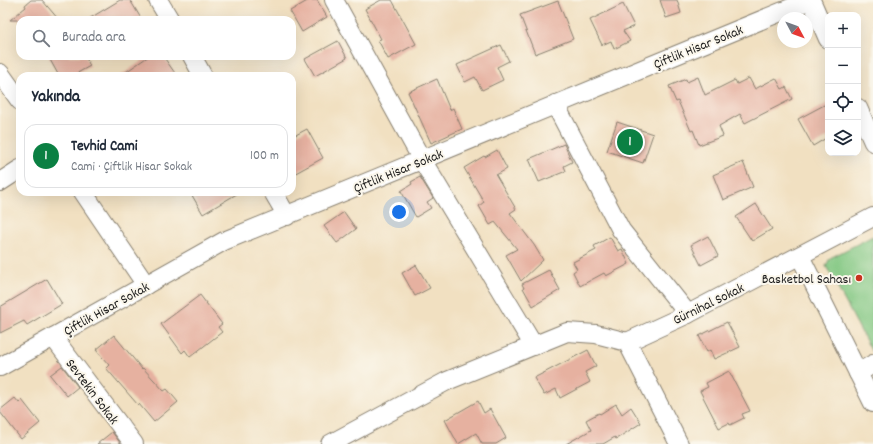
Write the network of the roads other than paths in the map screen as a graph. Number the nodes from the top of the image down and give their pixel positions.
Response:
1 (158, 0) edge
2 (334, 0) edge
3 (810, 0) edge
4 (168, 16) edge
5 (825, 32) edge
6 (194, 60) edge
7 (202, 72) edge
8 (2, 79) edge
9 (16, 96) edge
10 (555, 104) junction
11 (861, 115) edge
12 (873, 142) edge
13 (422, 160) junction
14 (16, 172) edge
15 (0, 182) edge
16 (86, 196) edge
17 (275, 196) edge
18 (287, 216) junction
19 (873, 217) edge
20 (800, 256) junction
21 (146, 285) junction
22 (688, 314) junction
23 (53, 337) junction
24 (627, 342) junction
25 (534, 346) junction
26 (0, 367) edge
27 (865, 368) edge
28 (873, 403) edge
29 (676, 443) edge
30 (134, 444) edge
31 (330, 444) edge

1 - 4 street
2 - 13 street
3 - 5 street
3 - 10 street, Çiftlik Hisar Sokak
6 - 7 street
8 - 9 street
10 - 13 street, Çiftlik Hisar Sokak
10 - 22 street
11 - 12 street
13 - 18 street, Çiftlik Hisar Sokak
13 - 25 street
14 - 15 street
16 - 21 street
17 - 18 street
18 - 21 street, Çiftlik Hisar Sokak
19 - 20 street, Gürnihal Sokak
20 - 22 street, Gürnihal Sokak
20 - 27 street
21 - 23 street, Çiftlik Hisar Sokak
22 - 24 street, Gürnihal Sokak
23 - 26 street, Çiftlik Hisar Sokak
23 - 30 street, Sevtekin Sokak
24 - 25 street
24 - 29 street
25 - 31 street
27 - 28 street

